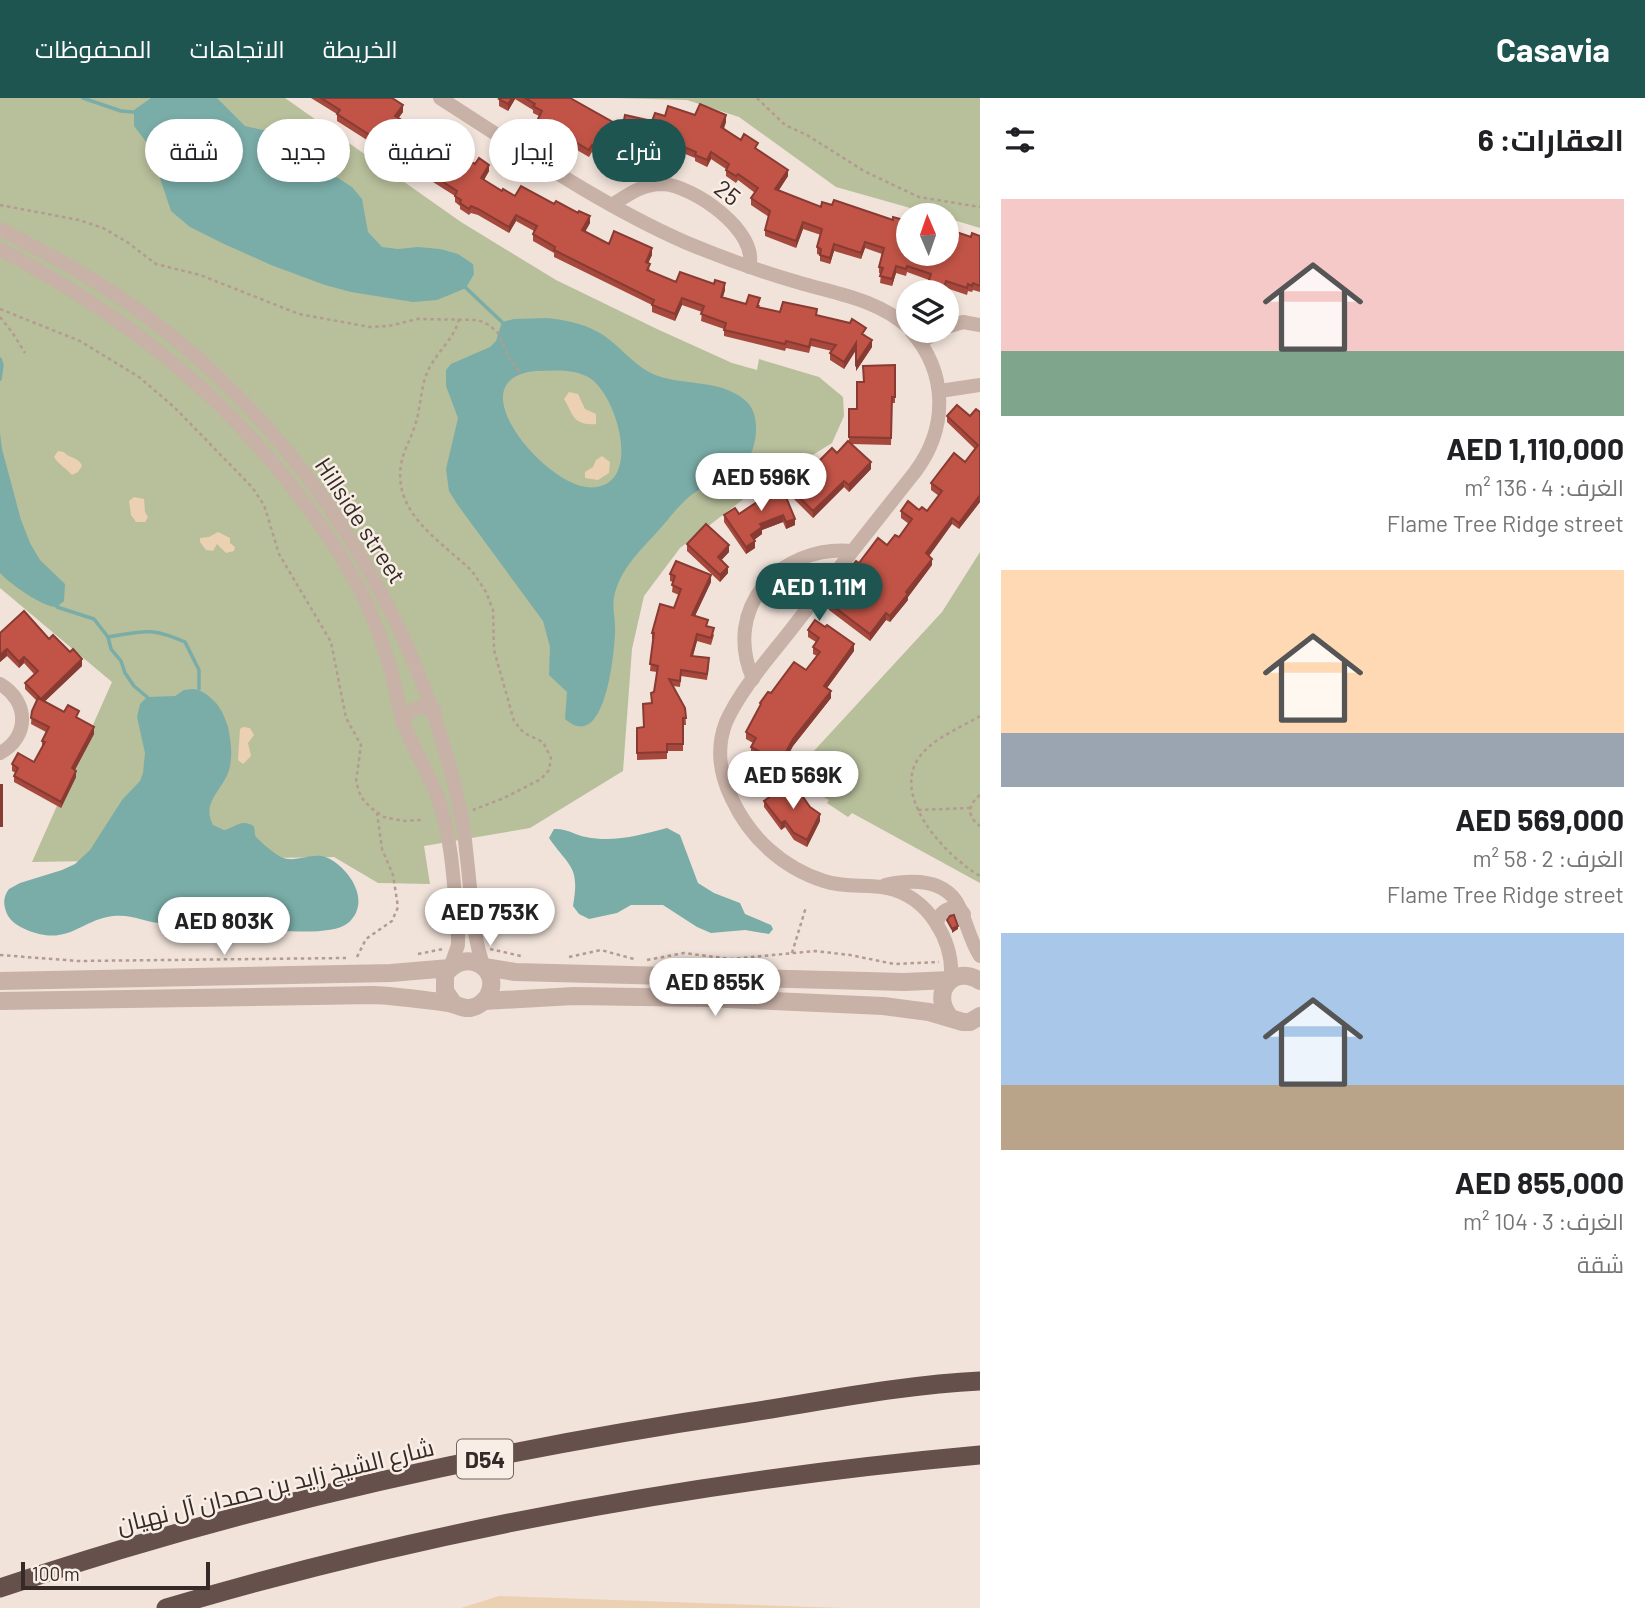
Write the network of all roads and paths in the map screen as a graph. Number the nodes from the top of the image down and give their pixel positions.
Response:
1 (440, 98) edge
2 (757, 98) edge
3 (0, 205) edge
4 (612, 205) junction
5 (980, 207) edge
6 (0, 229) edge
7 (0, 248) edge
8 (749, 267) junction
9 (0, 309) edge
10 (0, 317) edge
11 (459, 318) junction
12 (896, 318) edge
13 (959, 322) edge
14 (980, 325) edge
15 (919, 343) edge
16 (25, 354) dead end
17 (520, 372) dead end
18 (980, 386) edge
19 (940, 391) junction
20 (852, 551) junction
21 (753, 679) junction
22 (0, 684) edge
23 (435, 711) junction
24 (980, 716) edge
25 (403, 723) junction
26 (0, 753) edge
27 (980, 795) edge
28 (970, 808) junction
29 (918, 810) junction
30 (470, 811) dead end
31 (377, 813) junction
32 (422, 820) dead end
33 (980, 826) edge
34 (980, 876) edge
35 (877, 887) junction
36 (806, 907) dead end
37 (960, 909) junction
38 (937, 925) junction
39 (980, 946) edge
40 (792, 953) dead end
41 (357, 957) dead end
42 (980, 957) edge
43 (484, 967) junction
44 (450, 968) junction
45 (951, 980) junction
46 (0, 981) edge
47 (980, 982) edge
48 (0, 1001) edge
49 (484, 1001) junction
50 (454, 1004) junction
51 (949, 1016) junction
52 (979, 1018) edge
53 (980, 1381) edge
54 (980, 1455) edge
55 (0, 1588) edge
56 (166, 1608) edge

1 - 4 street
2 - 5 path
3 - 11 path
4 - 8 street
4 - 8 street, 25
6 - 23 street, Hillside street
7 - 25 street, Hillside street
8 - 12 street
9 - 31 path
10 - 16 path
11 - 17 path
11 - 30 path
13 - 14 street
15 - 19 street
18 - 19 street
19 - 20 street
20 - 21 street
20 - 21 street
21 - 35 street
22 - 26 street
23 - 25 street
23 - 43 street, Hillside street
24 - 29 path
25 - 44 street, Hillside street
27 - 28 path
28 - 29 path
28 - 33 path
29 - 34 path
31 - 32 path
31 - 41 path
35 - 37 street
35 - 38 street
36 - 40 path
37 - 38 street
37 - 39 street
37 - 42 street
38 - 45 street
43 - 44 street
43 - 45 street
43 - 49 street
44 - 46 street
44 - 50 street
45 - 47 street
45 - 51 street
48 - 50 street
49 - 50 street
49 - 51 street
51 - 52 street
53 - 55 highway, شارع الشيخ زايد بن حمدان آل نهيان / D54
54 - 56 highway

